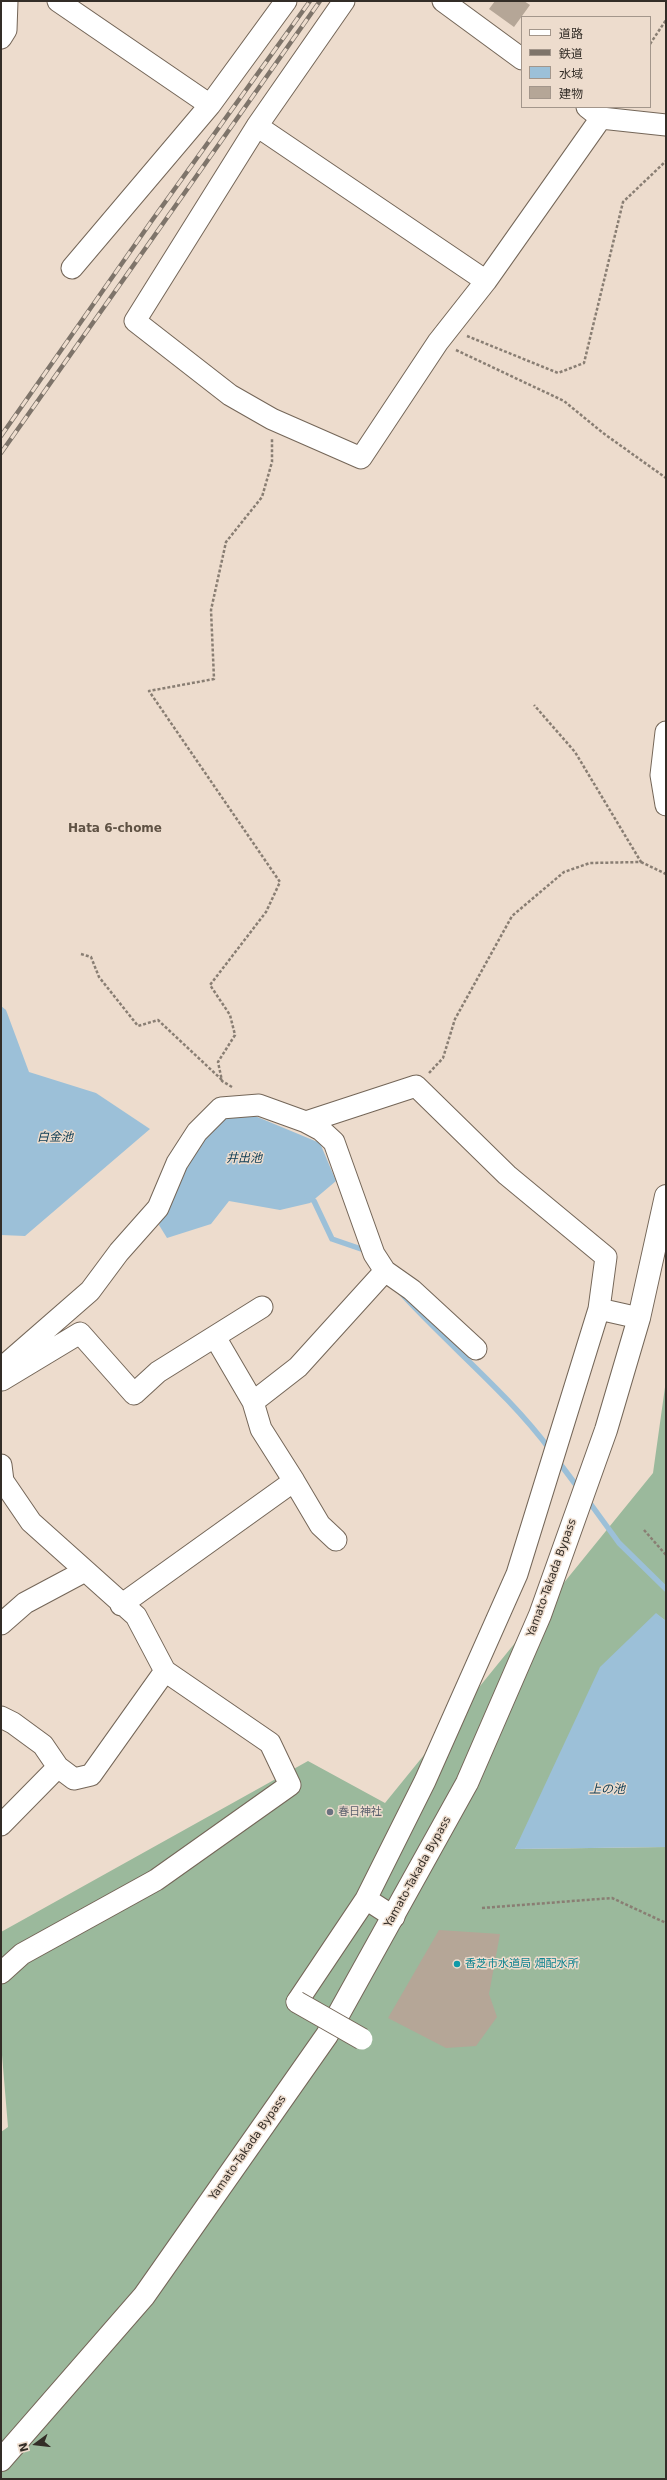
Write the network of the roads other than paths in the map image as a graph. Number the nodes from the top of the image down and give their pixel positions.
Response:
1 (7, 1) edge
2 (58, 1) edge
3 (286, 1) edge
4 (344, 1) edge
5 (443, 1) edge
6 (1, 38) edge
7 (521, 58) edge
8 (210, 105) junction
9 (594, 112) edge
10 (257, 126) junction
11 (666, 126) edge
12 (72, 268) dead end
13 (486, 281) junction
14 (666, 732) edge
15 (666, 805) edge
16 (306, 1122) junction
17 (666, 1196) edge
18 (385, 1271) junction
19 (262, 1307) dead end
20 (599, 1309) junction
21 (639, 1318) junction
22 (215, 1336) junction
23 (476, 1349) dead end
24 (2, 1371) edge
25 (253, 1402) junction
26 (2, 1476) edge
27 (294, 1481) junction
28 (336, 1540) dead end
29 (85, 1571) junction
30 (121, 1605) junction
31 (1, 1624) edge
32 (165, 1671) junction
33 (1, 1717) edge
34 (58, 1767) junction
35 (1, 1825) edge
36 (366, 1899) junction
37 (394, 1917) junction
38 (1, 1973) edge
39 (362, 2039) dead end
40 (1, 2460) edge

1 - 6 street
2 - 8 street
3 - 8 street
4 - 10 street
5 - 7 street
8 - 12 street
9 - 11 street
9 - 13 street
10 - 13 street
10 - 13 street
14 - 15 street
16 - 18 street
16 - 20 street
16 - 24 street
17 - 21 highway, Yamato-Takada Bypass
18 - 23 street
18 - 25 street
19 - 22 street
20 - 21 street
20 - 36 street
21 - 37 highway, Yamato-Takada Bypass
22 - 24 street
22 - 25 street
25 - 27 street
26 - 29 street
27 - 28 street
27 - 30 street
29 - 30 street
29 - 31 street
30 - 32 street
32 - 34 street
32 - 38 street
33 - 34 street
34 - 35 street
36 - 37 street
36 - 39 street, bridge
37 - 40 highway, Yamato-Takada Bypass

